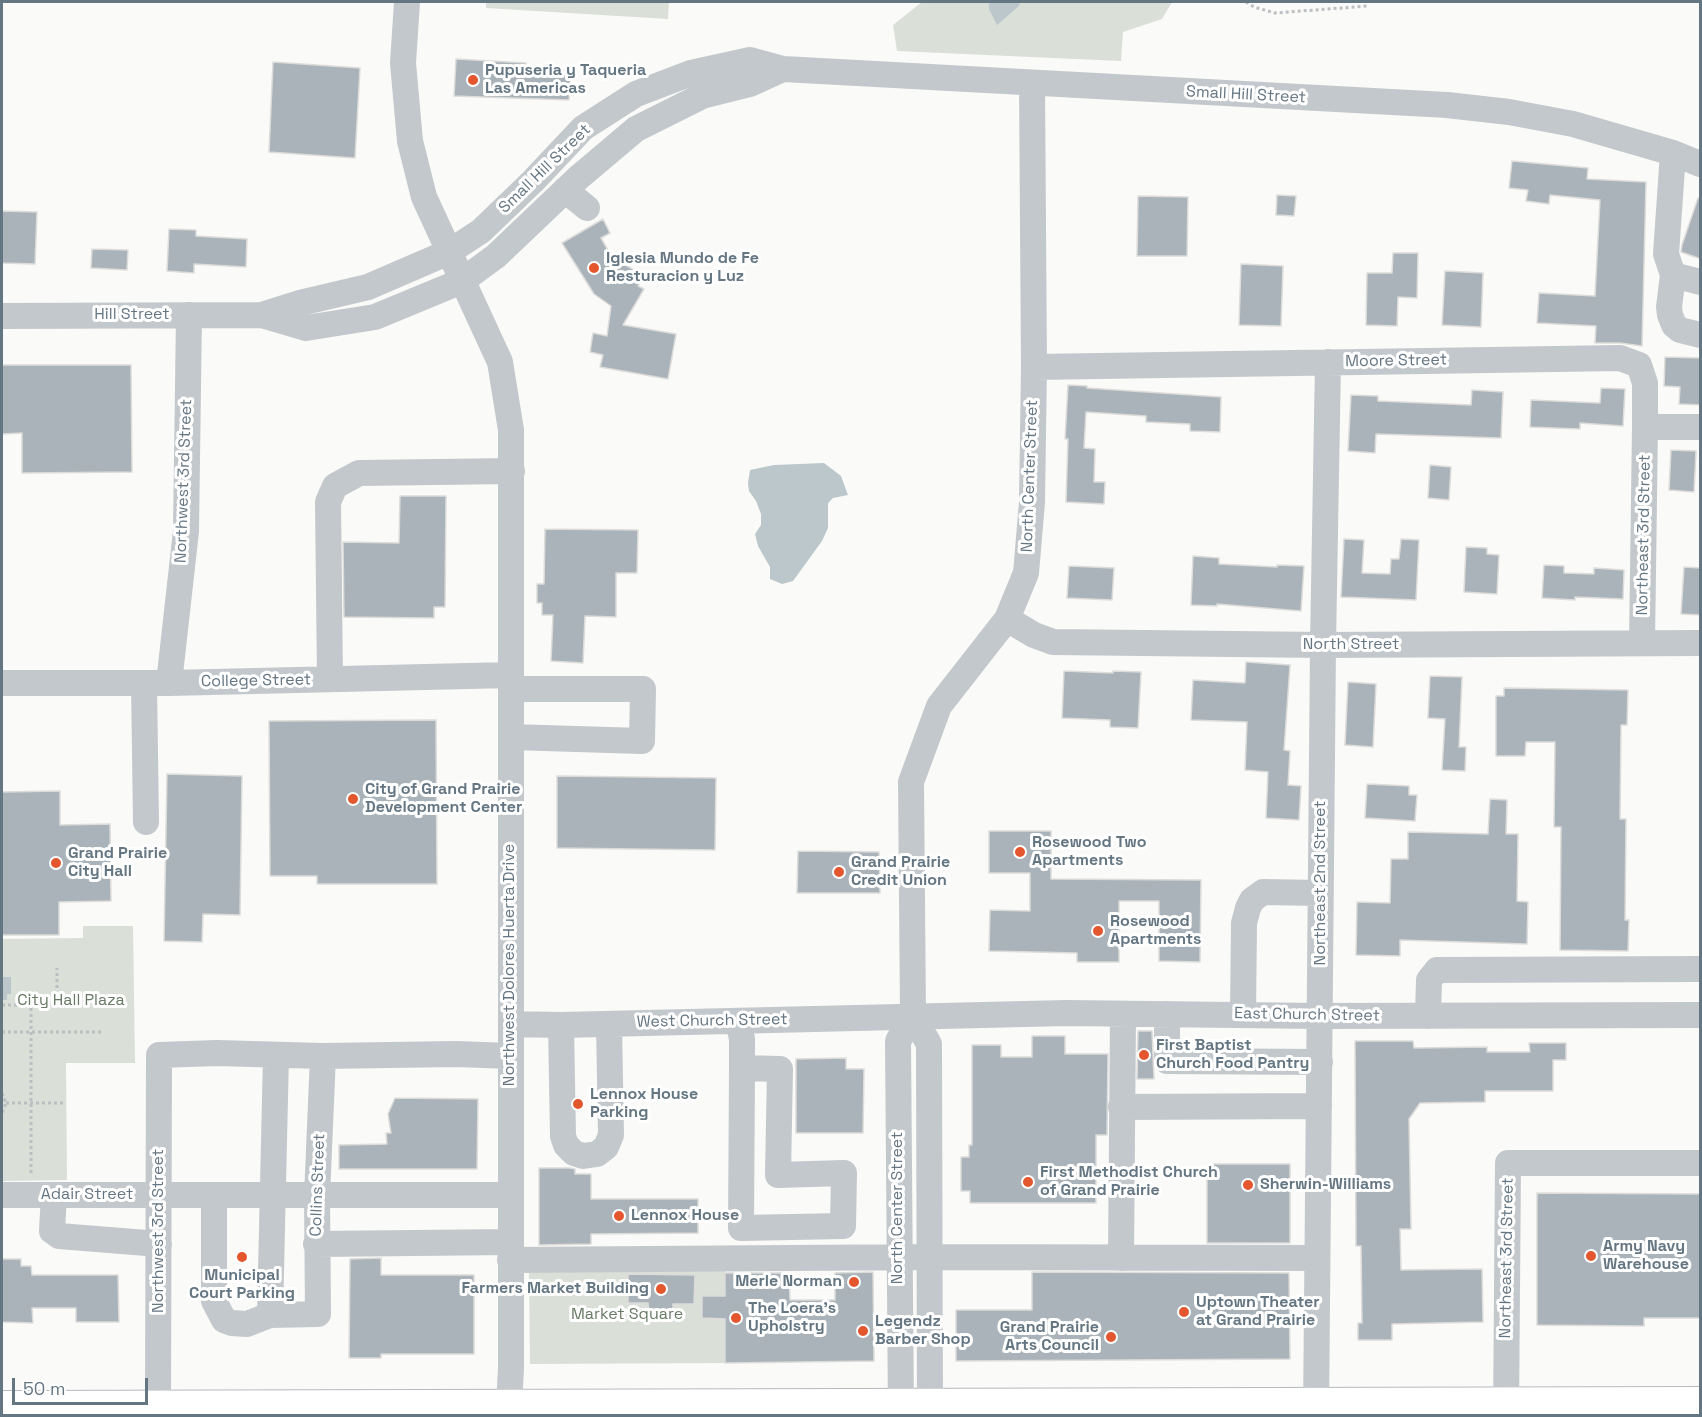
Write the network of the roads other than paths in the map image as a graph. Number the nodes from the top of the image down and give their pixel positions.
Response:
1 (406, 2) edge
2 (783, 69) junction
3 (1032, 84) junction
4 (1673, 153) junction
5 (1701, 164) edge
6 (565, 190) junction
7 (587, 208) dead end
8 (449, 252) junction
9 (1673, 275) junction
10 (462, 281) junction
11 (1701, 282) edge
12 (189, 315) junction
13 (262, 315) junction
14 (2, 316) edge
15 (1701, 334) edge
16 (1328, 362) junction
17 (1034, 367) junction
18 (1645, 427) junction
19 (1701, 427) edge
20 (512, 471) junction
21 (1007, 619) junction
22 (1642, 643) junction
23 (1701, 643) edge
24 (1323, 645) junction
25 (330, 679) junction
26 (511, 682) junction
27 (2, 683) edge
28 (156, 683) junction
29 (511, 737) junction
30 (146, 822) dead end
31 (1321, 893) junction
32 (1701, 969) edge
33 (1123, 1014) junction
34 (1167, 1014) junction
35 (1243, 1014) junction
36 (913, 1016) junction
37 (1320, 1016) junction
38 (1428, 1016) junction
39 (1701, 1016) edge
40 (738, 1021) junction
41 (511, 1024) junction
42 (609, 1024) junction
43 (561, 1025) junction
44 (276, 1055) junction
45 (323, 1056) junction
46 (511, 1056) junction
47 (1320, 1062) junction
48 (742, 1068) junction
49 (1319, 1106) junction
50 (1122, 1107) junction
51 (1701, 1163) edge
52 (2, 1195) edge
53 (54, 1195) junction
54 (159, 1196) junction
55 (214, 1196) junction
56 (274, 1196) junction
57 (317, 1196) junction
58 (510, 1196) junction
59 (159, 1244) junction
60 (316, 1244) junction
61 (510, 1251) junction
62 (929, 1257) junction
63 (899, 1258) junction
64 (1121, 1258) junction
65 (1317, 1258) junction
66 (270, 1315) junction
67 (1701, 1402) edge
68 (2, 1407) edge
69 (1034, 1409) edge
70 (1316, 1409) edge
71 (1506, 1409) edge
72 (1640, 1409) edge
73 (162, 1410) edge
74 (915, 1410) edge
75 (980, 1410) edge
76 (67, 1411) edge
77 (509, 1412) edge

1 - 8 street, Northwest Dolores Huerta Drive
2 - 3 street, Small Hill Street
2 - 6 street, Small Hill Street
2 - 8 street, Small Hill Street
3 - 4 street, Small Hill Street
3 - 17 street, North Center Street
4 - 5 street, Small Hill Street
4 - 9 street
6 - 7 street
6 - 10 street, Small Hill Street
8 - 10 street, Northwest Dolores Huerta Drive
8 - 13 street, Hill Street
9 - 11 street
9 - 15 street
10 - 13 street, Hill Street
10 - 20 street, Northwest Dolores Huerta Drive
12 - 13 street, Hill Street
12 - 14 street, Hill Street
12 - 28 street, Northwest 3rd Street
16 - 17 street, Moore Street
16 - 18 street, Moore Street
16 - 24 street, Northeast 2nd Street
17 - 21 street, North Center Street
18 - 19 street
18 - 22 street, Northeast 3rd Street
20 - 25 street
20 - 26 street, Northwest Dolores Huerta Drive
21 - 24 street, North Street
21 - 36 street, North Center Street
22 - 23 street, North Street
22 - 24 street, North Street
24 - 31 street, Northeast 2nd Street
25 - 26 street, College Street
25 - 28 street, College Street
26 - 29 street, Northwest Dolores Huerta Drive
26 - 29 street, College Street
27 - 28 street, College Street
28 - 30 street, Northwest 3rd Street
29 - 41 street, Northwest Dolores Huerta Drive
31 - 35 street
31 - 37 street, Northeast 2nd Street
32 - 38 street
33 - 34 street, East Church Street
33 - 36 street, East Church Street
33 - 50 street
34 - 35 street, East Church Street
34 - 47 street
35 - 37 street, East Church Street
36 - 40 street, West Church Street
36 - 62 street, North Center Street
36 - 63 street, North Center Street
37 - 38 street, East Church Street
37 - 47 street, Northeast 2nd Street
38 - 39 street, East Church Street
40 - 42 street, West Church Street
40 - 48 street
41 - 43 street, West Church Street
41 - 46 street, Northwest Dolores Huerta Drive
42 - 43 street, West Church Street
42 - 43 street
44 - 45 street
44 - 54 street, Northwest 3rd Street
44 - 56 street
45 - 46 street
45 - 57 street, Collins Street
46 - 58 street, Northwest Dolores Huerta Drive
47 - 49 street, Northeast 2nd Street
48 - 48 street
49 - 50 street
49 - 65 street, Northeast 2nd Street
50 - 64 street
51 - 71 street, Northeast 3rd Street
52 - 53 street, Adair Street
53 - 54 street, Adair Street
53 - 59 street
54 - 55 street, Adair Street
54 - 59 street, Northwest 3rd Street
55 - 56 street, Adair Street
55 - 66 street
56 - 57 street, Adair Street
56 - 66 street
57 - 58 street, Adair Street
57 - 60 street, Collins Street
58 - 61 street, Northwest Dolores Huerta Drive
59 - 73 street, Northwest 3rd Street
60 - 61 street
60 - 66 street, Collins Street
61 - 63 street
61 - 77 street, Northwest Dolores Huerta Drive
62 - 63 street
62 - 64 street
62 - 74 street, North Center Street
63 - 74 street, North Center Street
64 - 65 street
65 - 70 street, Northeast 2nd Street
67 - 72 main road
68 - 76 main road
69 - 70 main road
69 - 75 main road
70 - 71 main road
71 - 72 main road
73 - 76 main road
73 - 77 main road
74 - 75 main road
74 - 77 main road

